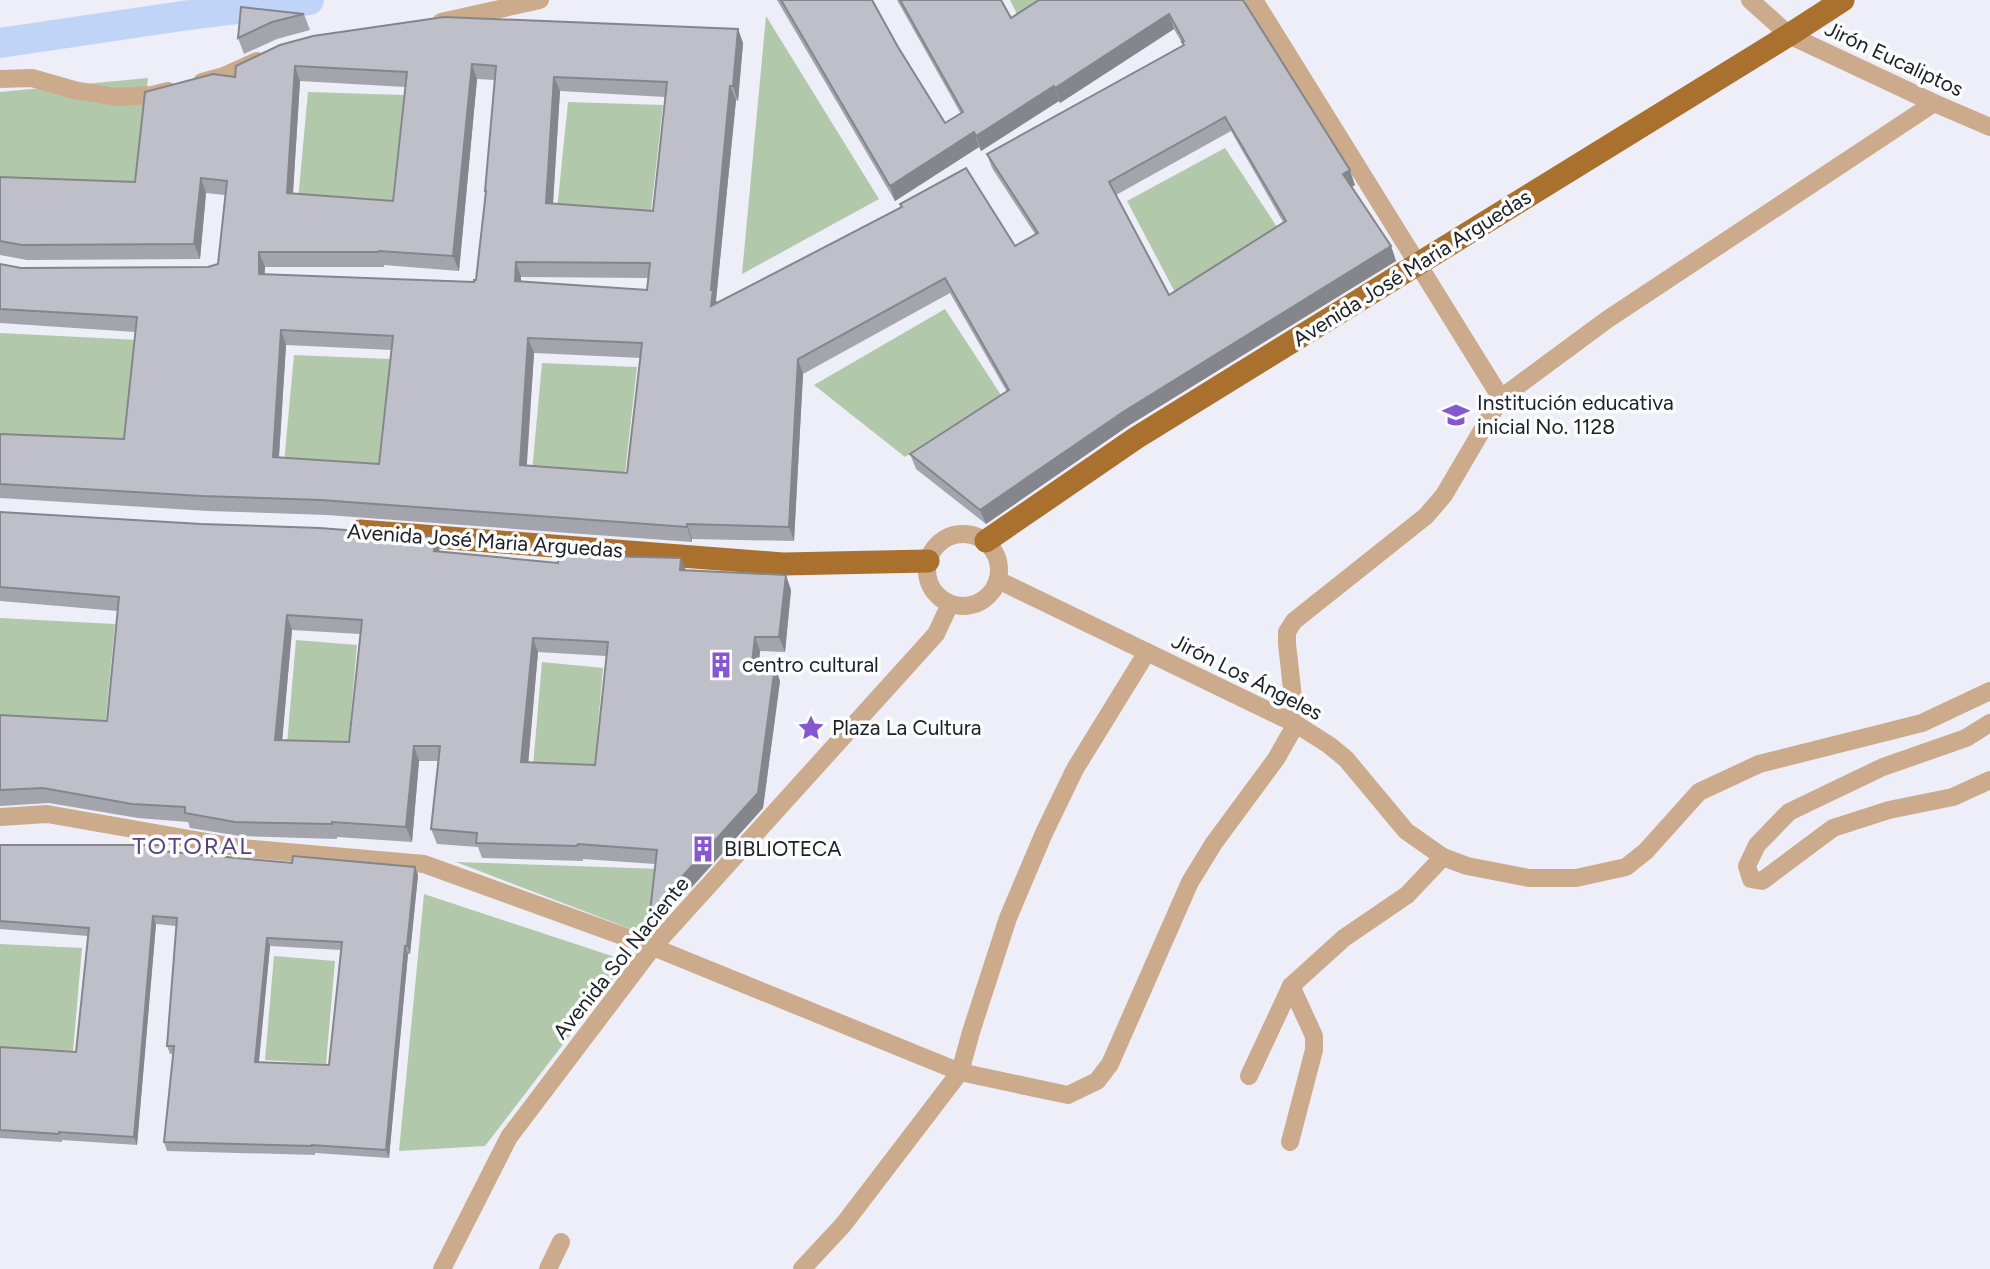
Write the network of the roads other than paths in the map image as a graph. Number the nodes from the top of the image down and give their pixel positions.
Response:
1 (540, 0) edge
2 (1254, 0) edge
3 (1750, 0) edge
4 (1843, 0) edge
5 (420, 25) edge
6 (1789, 35) junction
7 (270, 54) edge
8 (0, 79) edge
9 (1934, 103) junction
10 (1990, 127) edge
11 (1417, 265) junction
12 (1501, 398) junction
13 (339, 530) edge
14 (986, 541) junction
15 (928, 561) junction
16 (998, 580) junction
17 (950, 604) junction
18 (1147, 652) junction
19 (1990, 691) edge
20 (1990, 723) edge
21 (1296, 724) junction
22 (1990, 780) edge
23 (0, 817) edge
24 (1443, 857) junction
25 (653, 947) junction
26 (1291, 986) junction
27 (960, 1072) junction
28 (1249, 1076) dead end
29 (1290, 1142) dead end
30 (561, 1242) dead end
31 (442, 1269) edge
32 (548, 1269) edge
33 (802, 1269) edge

1 - 5 street
2 - 11 street
3 - 6 street, Jirón Eucaliptos
4 - 6 main road, Avenida José Maria Arguedas
6 - 9 street, Jirón Eucaliptos
6 - 11 main road, Avenida José Maria Arguedas
7 - 8 street
9 - 10 street, Jirón Eucaliptos
9 - 12 street
11 - 12 street
11 - 14 main road, Avenida José Maria Arguedas
12 - 21 street
13 - 15 main road, Avenida José Maria Arguedas
14 - 15 street
14 - 16 street
15 - 17 street
16 - 17 street
16 - 18 street, Jirón Los Ángeles
17 - 25 street, Avenida Sol Naciente
18 - 21 street, Jirón Los Ángeles
18 - 27 street
19 - 24 street, Jirón Los Ángeles
20 - 22 street
21 - 24 street, Jirón Los Ángeles
21 - 27 street
23 - 25 street
24 - 26 street
25 - 27 street
25 - 31 street, Avenida Sol Naciente
26 - 28 street
26 - 29 street
27 - 33 street
30 - 32 street

